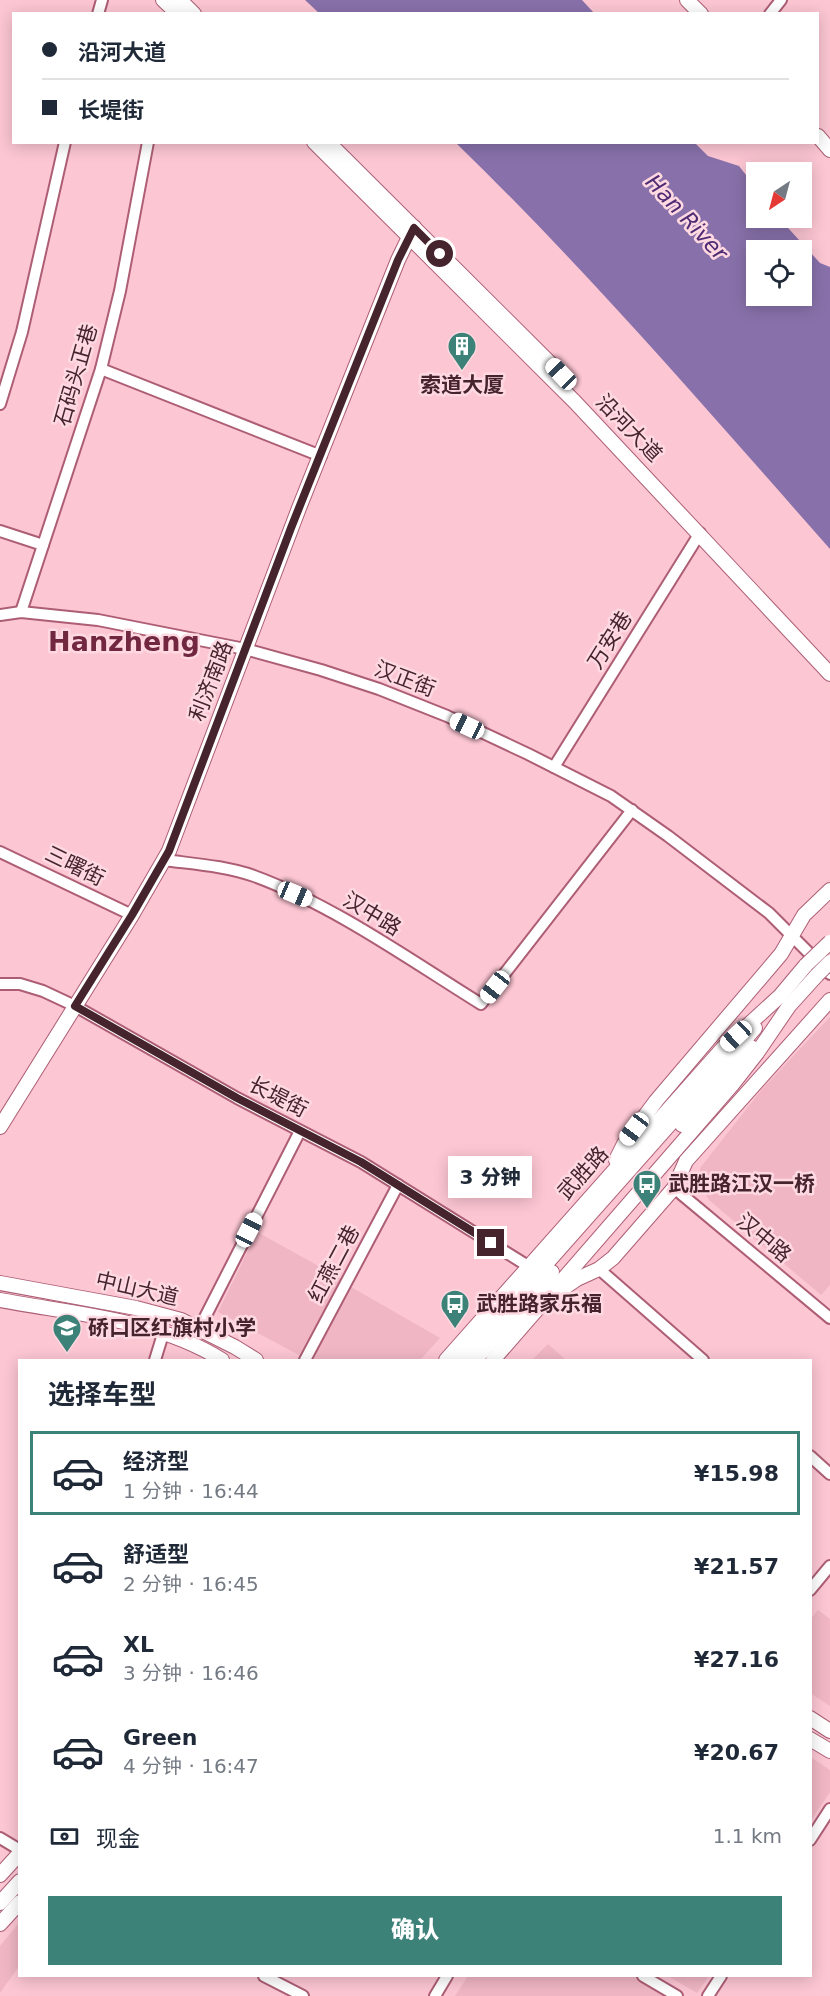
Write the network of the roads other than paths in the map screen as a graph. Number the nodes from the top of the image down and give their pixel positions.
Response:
1 (163, 0) edge
2 (180, 0) edge
3 (687, 0) edge
4 (782, 0) edge
5 (176, 12) edge
6 (192, 12) edge
7 (699, 12) edge
8 (772, 12) edge
9 (819, 137) edge
10 (65, 144) edge
11 (148, 144) edge
12 (316, 144) edge
13 (330, 144) edge
14 (830, 150) edge
15 (412, 232) junction
16 (101, 369) junction
17 (0, 404) edge
18 (321, 456) junction
19 (0, 531) edge
20 (700, 533) junction
21 (43, 545) junction
22 (21, 612) junction
23 (0, 615) edge
24 (245, 649) junction
25 (830, 660) edge
26 (830, 674) edge
27 (554, 767) junction
28 (632, 810) junction
29 (0, 852) edge
30 (164, 860) junction
31 (830, 890) edge
32 (132, 915) junction
33 (791, 934) junction
34 (830, 942) edge
35 (830, 962) edge
36 (823, 975) edge
37 (0, 984) edge
38 (780, 996) junction
39 (830, 1000) edge
40 (75, 1006) junction
41 (789, 1006) junction
42 (754, 1038) junction
43 (699, 1124) junction
44 (0, 1127) edge
45 (300, 1131) junction
46 (686, 1161) junction
47 (608, 1176) junction
48 (398, 1185) junction
49 (674, 1188) junction
50 (528, 1266) junction
51 (599, 1269) junction
52 (0, 1283) edge
53 (0, 1300) edge
54 (541, 1304) junction
55 (830, 1318) edge
56 (198, 1329) junction
57 (164, 1334) junction
58 (155, 1359) edge
59 (220, 1359) edge
60 (254, 1359) edge
61 (306, 1359) edge
62 (447, 1359) edge
63 (462, 1359) edge
64 (476, 1359) edge
65 (493, 1359) edge
66 (702, 1359) edge
67 (812, 1458) edge
68 (830, 1474) edge
69 (830, 1566) edge
70 (812, 1588) edge
71 (812, 1719) edge
72 (830, 1731) edge
73 (812, 1740) edge
74 (830, 1751) edge
75 (830, 1809) edge
76 (812, 1837) edge
77 (0, 1838) edge
78 (18, 1850) edge
79 (18, 1853) edge
80 (18, 1867) edge
81 (0, 1875) edge
82 (18, 1883) edge
83 (0, 1886) edge
84 (0, 1903) edge
85 (18, 1904) edge
86 (0, 1924) edge
87 (270, 1977) edge
88 (446, 1977) edge
89 (645, 1977) edge
90 (720, 1977) edge
91 (303, 1996) edge
92 (435, 1996) edge
93 (677, 1996) edge
94 (708, 1996) edge

1 - 5 main road
2 - 6 main road
3 - 7 main road
4 - 8 street
9 - 14 main road
10 - 17 street
11 - 16 street, 石码头正巷
12 - 15 main road, 沿河大道
13 - 15 main road, 沿河大道
15 - 18 main road, 利济南路
15 - 20 main road, 沿河大道
15 - 25 main road, 沿河大道
16 - 18 street
16 - 21 street, 石码头正巷
18 - 24 main road, 利济南路
19 - 21 street
20 - 26 main road, 沿河大道
20 - 27 street, 万安巷
21 - 22 street, 石码头正巷
22 - 23 street, 汉正街
22 - 24 street, 汉正街
24 - 27 street, 汉正街
24 - 30 main road, 利济南路
27 - 28 street, 汉正街
28 - 30 street, 汉中路
28 - 33 street, 汉正街
29 - 32 street, 三曙街
30 - 32 main road, 利济南路
31 - 33 main road
32 - 40 main road, 利济南路
33 - 36 street, 汉正街
33 - 47 main road
34 - 38 main road, 武胜路, bridge
35 - 36 main road, bridge
36 - 41 main road
37 - 40 street, 长堤街
38 - 42 main road
38 - 47 main road, 武胜路
39 - 46 main road
40 - 44 main road, 利济南路
40 - 45 street, 长堤街
41 - 42 main road
41 - 43 main road
42 - 63 main road
42 - 64 main road
43 - 46 main road
43 - 54 main road
45 - 48 street, 长堤街
45 - 56 street
46 - 49 main road
47 - 50 main road, 武胜路
48 - 50 street, 长堤街
48 - 61 street, 红燕二巷
49 - 51 main road
49 - 55 street, 汉中路
50 - 62 main road, 武胜路
51 - 54 main road
51 - 66 street
52 - 56 main road, 中山大道
53 - 57 main road, 中山大道
54 - 65 main road
56 - 60 main road, 中山大道
57 - 58 street
57 - 59 main road, 中山大道
67 - 68 street
69 - 70 street
71 - 72 main road
73 - 74 main road
75 - 76 street
77 - 78 street
79 - 81 main road
80 - 83 main road
82 - 84 main road
85 - 86 main road
87 - 91 street
88 - 92 street
89 - 93 street
90 - 94 street

